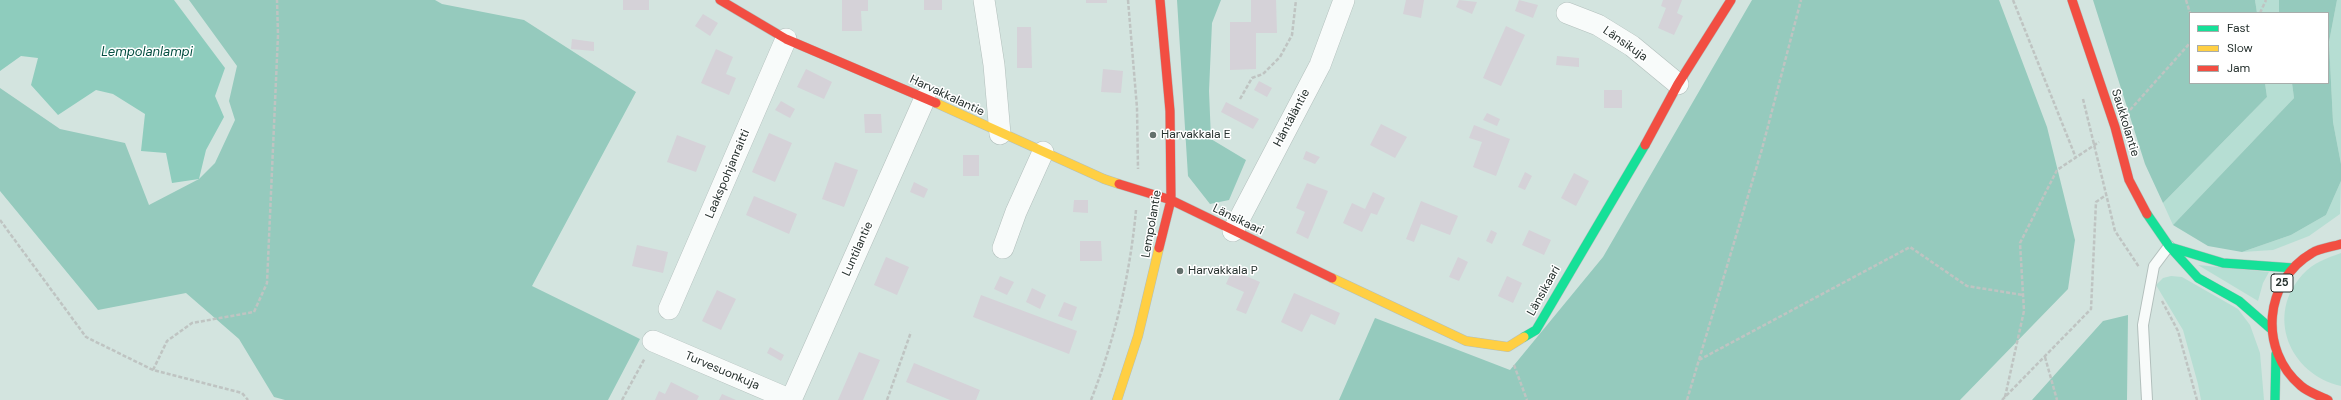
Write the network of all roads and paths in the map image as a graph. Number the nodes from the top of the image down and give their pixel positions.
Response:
1 (277, 0) edge
2 (720, 0) edge
3 (984, 0) edge
4 (1160, 0) edge
5 (1296, 0) edge
6 (1344, 0) edge
7 (1731, 0) edge
8 (1801, 0) edge
9 (2013, 0) edge
10 (2072, 0) edge
11 (2186, 0) edge
12 (2266, 0) edge
13 (2190, 12) edge
14 (2260, 12) edge
15 (1567, 13) dead end
16 (786, 39) junction
17 (2189, 44) edge
18 (1678, 84) junction
19 (2082, 94) dead end
20 (925, 98) junction
21 (1240, 99) dead end
22 (2115, 127) junction
23 (1000, 134) junction
24 (2094, 145) junction
25 (1042, 152) junction
26 (2076, 158) junction
27 (2106, 194) junction
28 (1171, 200) junction
29 (0, 220) edge
30 (1233, 231) junction
31 (2341, 244) edge
32 (2169, 246) junction
33 (1003, 248) dead end
34 (2293, 268) junction
35 (2150, 282) junction
36 (2023, 295) junction
37 (669, 309) dead end
38 (2270, 328) junction
39 (911, 332) dead end
40 (653, 341) dead end
41 (1508, 347) junction
42 (2276, 354) junction
43 (2045, 356) junction
44 (1698, 360) junction
45 (153, 370) junction
46 (2005, 397) junction
47 (248, 400) edge
48 (791, 400) edge
49 (887, 400) edge
50 (1117, 400) edge
51 (1527, 400) edge
52 (1687, 400) edge
53 (2002, 400) edge
54 (2057, 400) edge
55 (2147, 400) edge
56 (2197, 400) edge
57 (2275, 400) edge
58 (2328, 400) edge

1 - 45 path
2 - 16 main road, Harvakkalantie
3 - 23 street
4 - 28 main road, Lempolantie
5 - 21 path
6 - 30 street, Häntäläntie
7 - 18 main road, Länsikaari
8 - 44 path
9 - 26 path
10 - 22 main road, Saukkolantie
11 - 13 path
12 - 14 path
15 - 18 street, Länsikuja
16 - 20 main road, Harvakkalantie
16 - 37 street, Laakspohjanraitti
17 - 22 path
18 - 41 main road, Länsikaari
19 - 24 path
20 - 23 main road, Harvakkalantie
20 - 48 street, Luntilantie
22 - 24 path
22 - 32 main road, Saukkolantie
23 - 25 main road, Harvakkalantie
24 - 26 path
24 - 27 path
25 - 28 main road, Harvakkalantie
25 - 33 street
26 - 36 path
27 - 35 path
27 - 43 path
28 - 30 main road, Länsikaari
28 - 50 main road, Lempolantie
29 - 45 path
30 - 41 main road, Länsikaari
31 - 34 main road, 25
32 - 34 main road
32 - 35 lane
32 - 38 main road, Saukkolantie
34 - 38 main road, 25
35 - 55 lane
35 - 56 path
36 - 44 path
36 - 46 path
38 - 42 main road, 25
39 - 49 path
40 - 48 street, Turvesuonkuja
41 - 51 path
42 - 57 main road, 25
42 - 58 main road, 25
43 - 46 path
43 - 54 path
44 - 52 path
45 - 47 path
46 - 53 path

